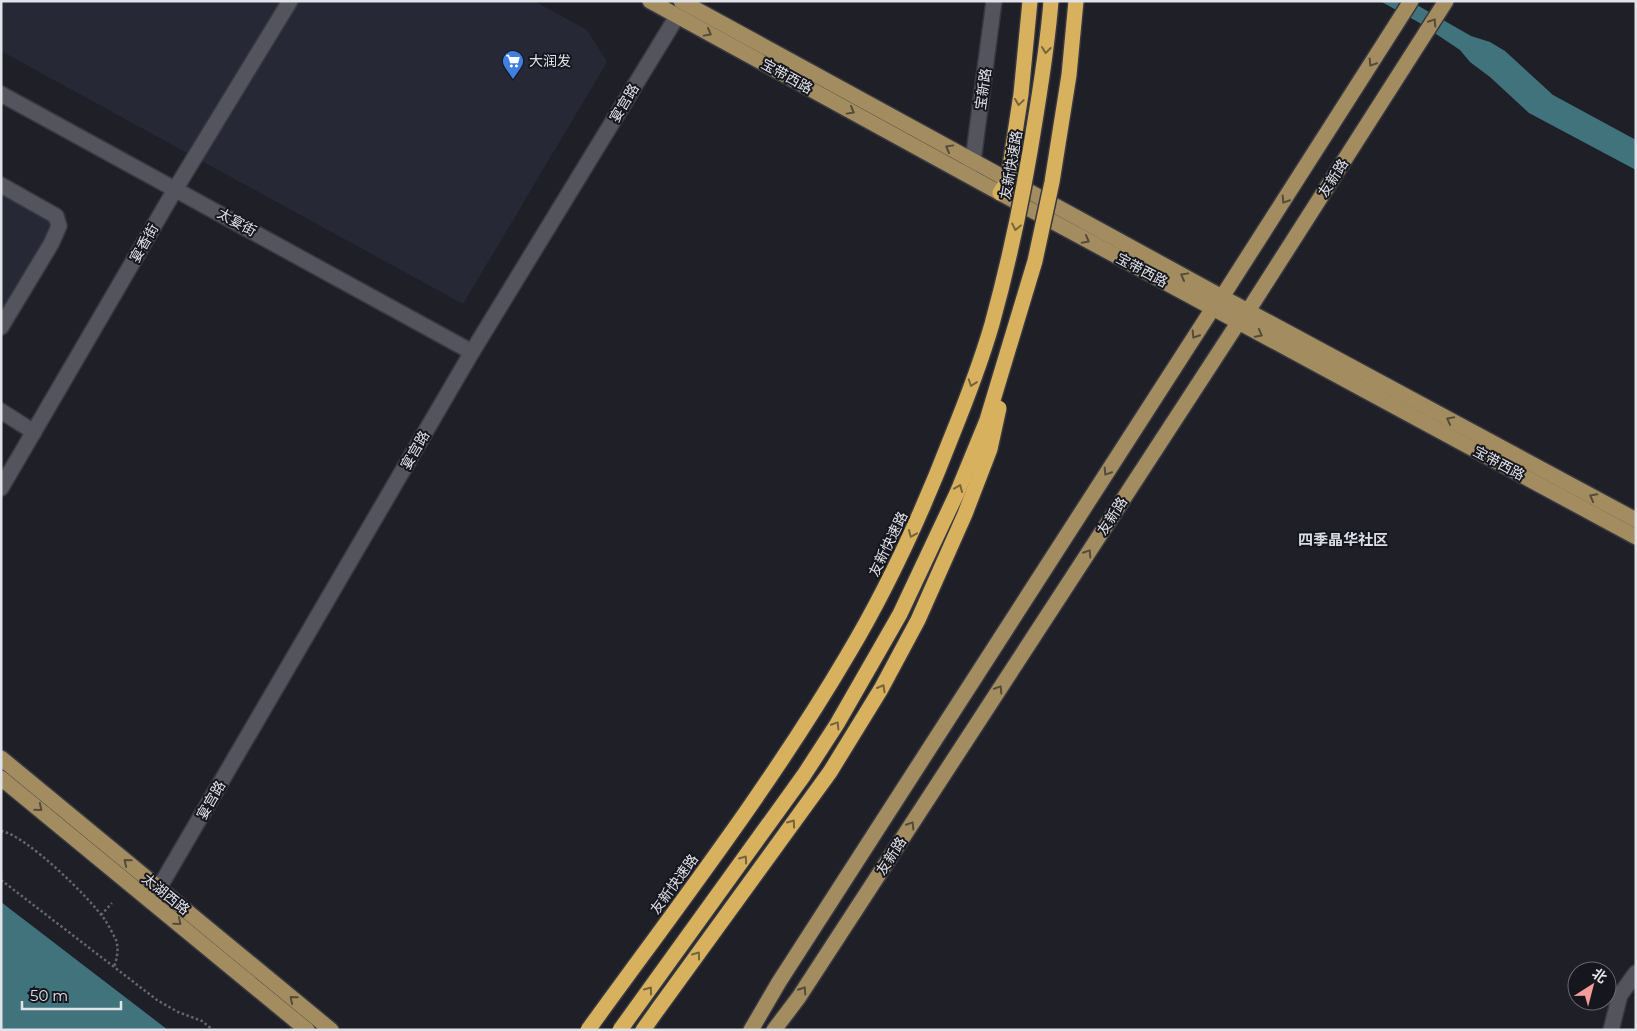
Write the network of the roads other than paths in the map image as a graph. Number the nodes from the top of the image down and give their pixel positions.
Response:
1 (290, 1) edge
2 (650, 1) edge
3 (994, 1) edge
4 (1030, 1) edge
5 (1051, 1) edge
6 (1076, 1) edge
7 (1411, 1) edge
8 (1445, 3) edge
9 (681, 7) edge
10 (1, 94) edge
11 (969, 168) junction
12 (1, 186) edge
13 (1004, 187) junction
14 (176, 188) junction
15 (1217, 303) junction
16 (1243, 317) junction
17 (1, 327) edge
18 (1014, 333) junction
19 (472, 352) junction
20 (1, 411) edge
21 (34, 432) junction
22 (1, 488) edge
23 (1636, 520) edge
24 (1636, 537) edge
25 (1, 758) edge
26 (1, 778) edge
27 (155, 893) junction
28 (1636, 973) edge
29 (307, 1030) edge
30 (331, 1030) edge
31 (588, 1030) edge
32 (620, 1030) edge
33 (643, 1030) edge
34 (751, 1030) edge
35 (774, 1030) edge
36 (1611, 1030) edge

1 - 14 street, 宴香街
2 - 9 main road, 宝带西路
3 - 11 street, 宝新路
4 -> 13 highway
5 -> 31 highway, 友新快速路, bridge
6 - 18 highway, bridge
7 -> 15 main road, 友新路
16 -> 8 main road, 友新路
9 - 11 main road, 宝带西路
9 - 19 street, 宴宫路
10 - 14 street, 太宴街
11 - 13 main road, 宝带西路
12 - 17 street
13 - 15 main road, 宝带西路
14 - 19 street, 太宴街
14 - 21 street, 宴香街
15 - 16 main road, 宝带西路
15 -> 34 main road, 友新路
23 -> 16 main road, 宝带西路
16 -> 24 main road, 宝带西路
35 -> 16 main road, 友新路
32 -> 18 highway, bridge
33 -> 18 highway, bridge
19 - 27 street, 宴宫路
20 - 21 street
21 - 22 street, 宴香街
27 -> 25 main road, 太湖西路
26 -> 27 main road, 太湖西路
27 -> 29 main road, 太湖西路
30 -> 27 main road, 太湖西路
28 - 36 street

